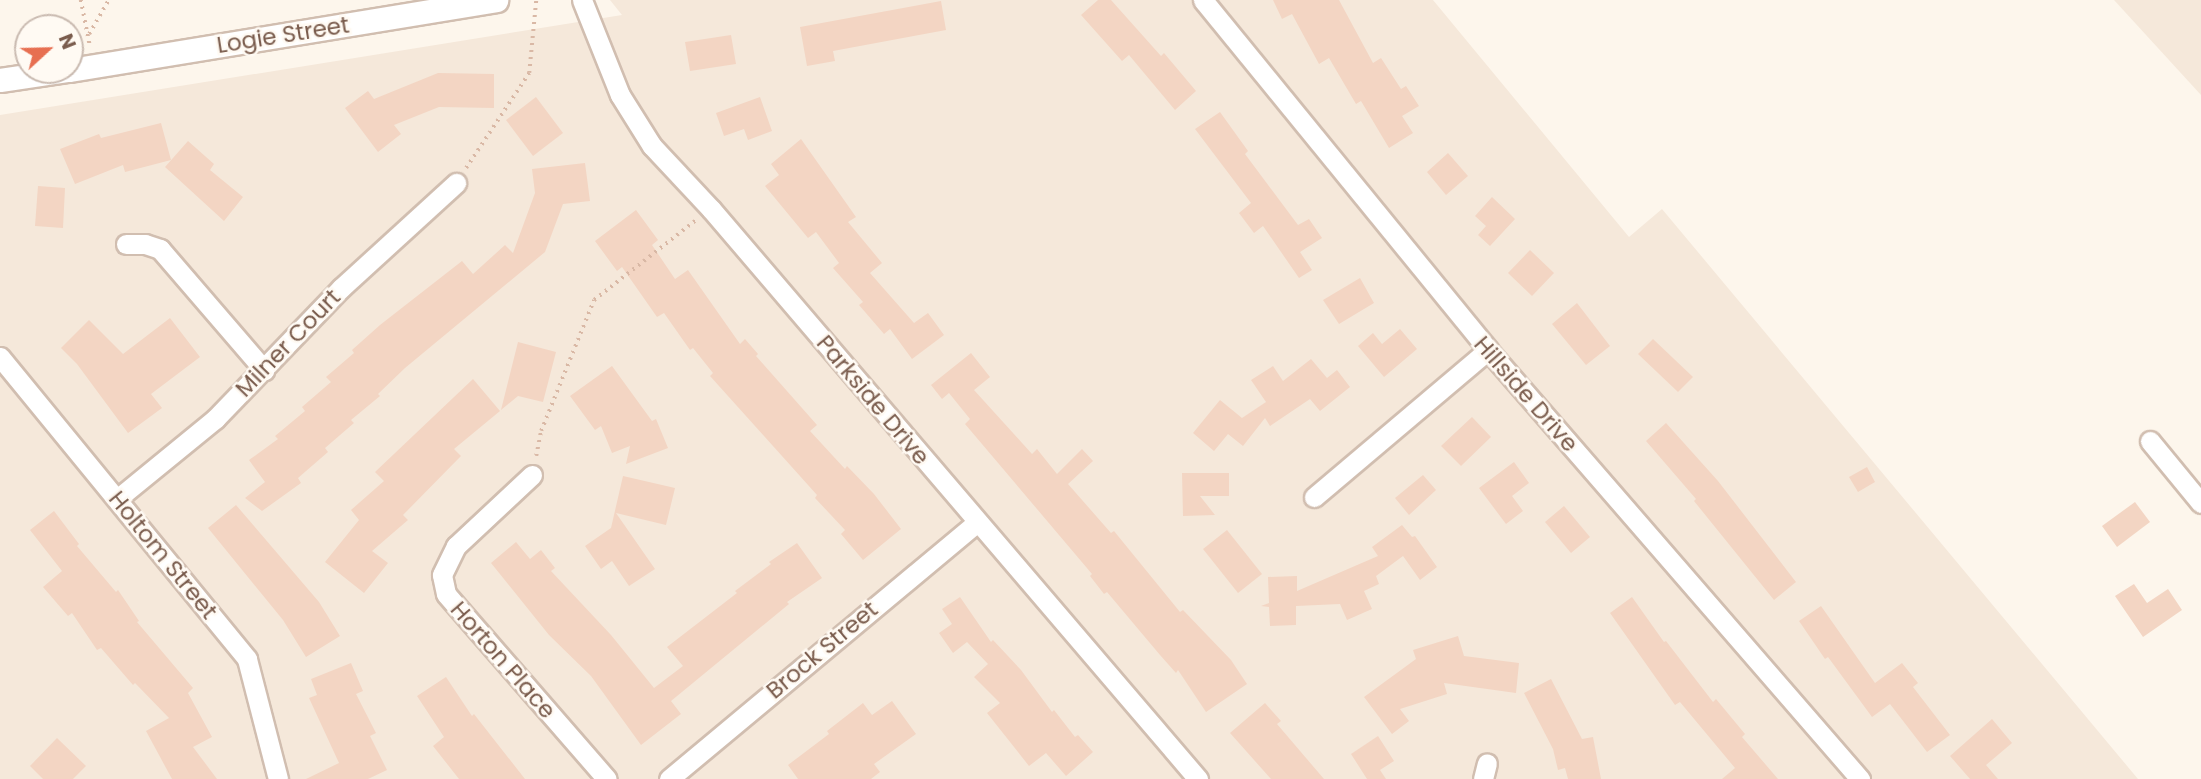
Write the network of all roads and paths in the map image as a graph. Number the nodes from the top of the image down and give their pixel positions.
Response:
1 (81, 0) edge
2 (109, 0) edge
3 (496, 0) edge
4 (536, 0) edge
5 (582, 0) edge
6 (1203, 0) edge
7 (84, 68) edge
8 (456, 183) joint
9 (710, 209) junction
10 (126, 244) dead end
11 (1488, 350) junction
12 (0, 357) edge
13 (264, 370) junction
14 (2150, 441) dead end
15 (532, 475) joint
16 (1314, 497) dead end
17 (117, 499) junction
18 (2201, 503) edge
19 (977, 522) junction
20 (278, 779) edge
21 (607, 779) edge
22 (668, 779) edge
23 (1198, 779) edge
24 (1860, 779) edge

1 - 2 path
3 - 7 street, Logie Street
4 - 8 path
5 - 9 street, Parkside Drive
6 - 11 street, Hillside Drive
8 - 13 street, Milner Court
9 - 15 path
9 - 19 street, Parkside Drive
10 - 13 street
11 - 16 street
11 - 24 street, Hillside Drive
12 - 17 street, Holtom Street
13 - 17 street, Milner Court
14 - 18 street
15 - 21 street, Horton Place
17 - 20 street, Holtom Street
19 - 22 street, Brock Street
19 - 23 street, Parkside Drive

